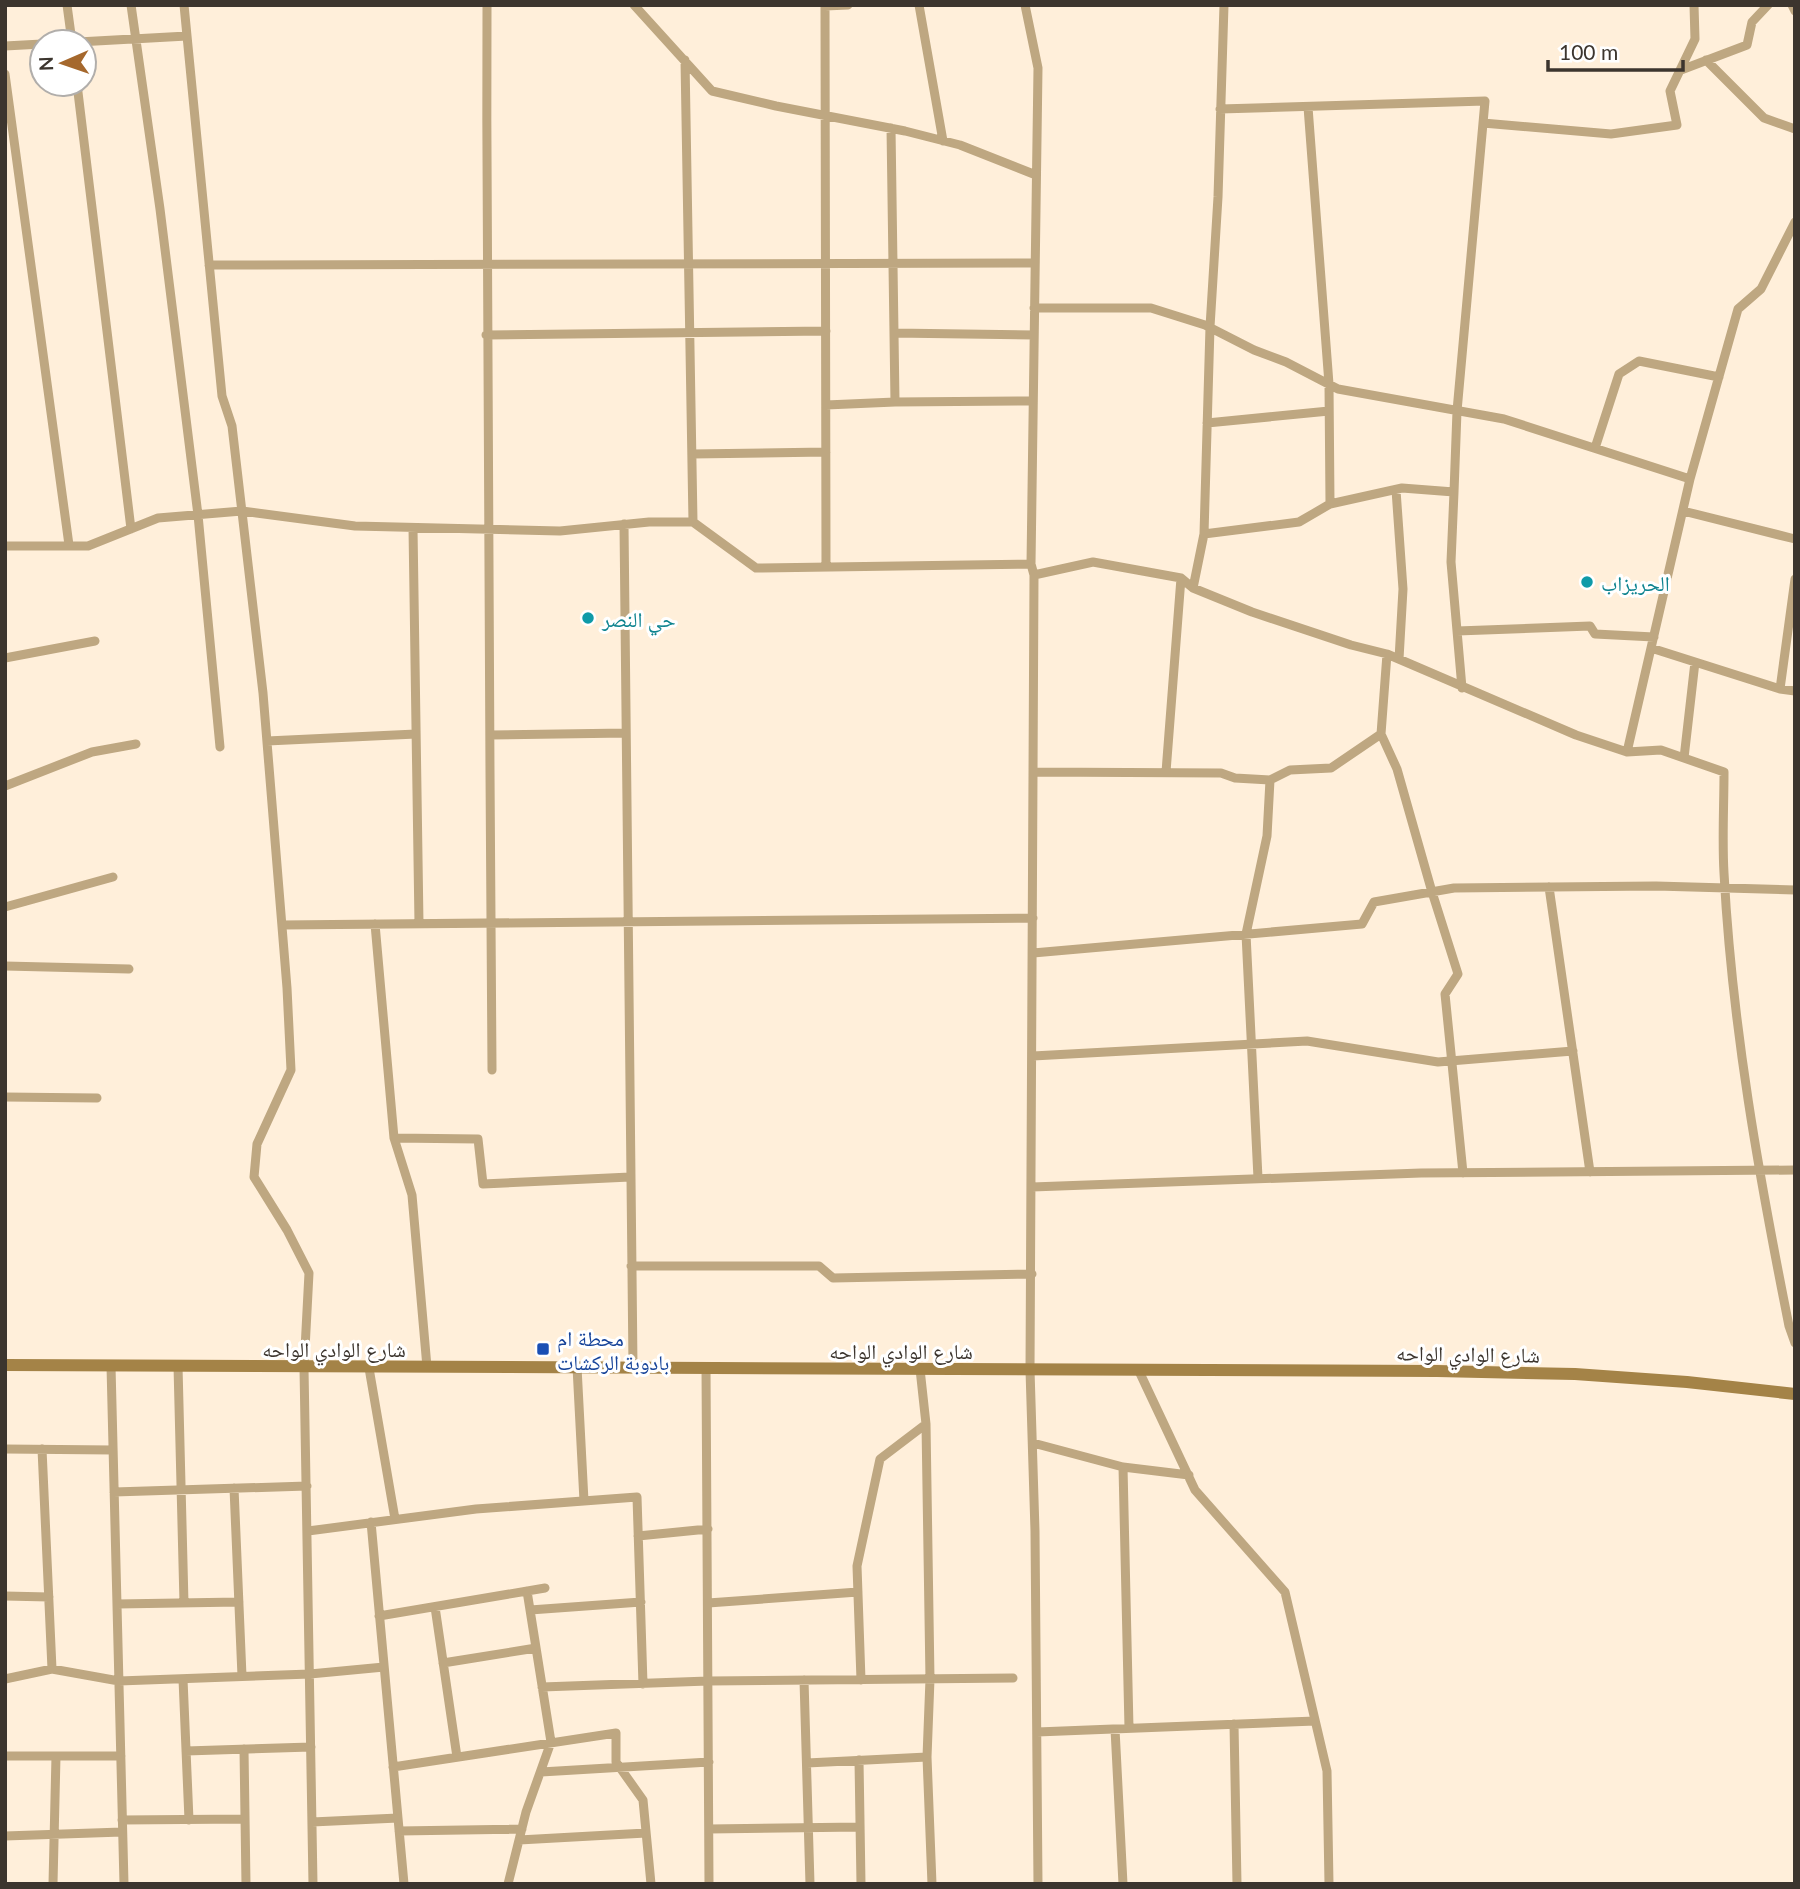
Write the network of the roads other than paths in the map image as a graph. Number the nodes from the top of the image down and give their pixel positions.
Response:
1 (67, 5) edge
2 (131, 5) edge
3 (184, 5) edge
4 (487, 5) edge
5 (635, 5) edge
6 (848, 5) edge
7 (919, 5) edge
8 (1025, 5) edge
9 (1224, 5) edge
10 (1694, 5) edge
11 (1768, 5) edge
12 (1792, 5) edge
13 (825, 6) edge
14 (1795, 11) edge
15 (70, 28) edge
16 (187, 36) junction
17 (136, 38) junction
18 (98, 41) edge
19 (28, 45) edge
20 (5, 46) edge
21 (685, 60) junction
22 (1706, 60) junction
23 (1681, 69) junction
24 (5, 74) edge
25 (79, 98) edge
26 (1308, 107) junction
27 (1220, 110) junction
28 (826, 116) junction
29 (1483, 123) junction
30 (891, 128) junction
31 (1795, 129) edge
32 (943, 141) junction
33 (1036, 175) junction
34 (1795, 222) edge
35 (826, 263) junction
36 (893, 263) junction
37 (1035, 263) junction
38 (486, 264) junction
39 (688, 264) junction
40 (209, 265) junction
41 (1034, 308) junction
42 (1210, 327) junction
43 (826, 331) junction
44 (690, 332) junction
45 (894, 333) junction
46 (486, 335) junction
47 (1034, 335) junction
48 (1719, 377) junction
49 (1329, 384) junction
50 (1033, 401) junction
51 (895, 402) junction
52 (826, 405) junction
53 (1329, 411) junction
54 (1457, 411) junction
55 (1207, 423) junction
56 (1595, 448) junction
57 (826, 452) junction
58 (692, 454) junction
59 (1690, 479) junction
60 (1396, 490) junction
61 (1454, 492) junction
62 (1330, 504) junction
63 (242, 511) junction
64 (1683, 511) junction
65 (198, 515) junction
66 (693, 522) junction
67 (624, 524) junction
68 (413, 527) junction
69 (131, 529) junction
70 (489, 529) junction
71 (1204, 534) junction
72 (1795, 539) edge
73 (5, 545) edge
74 (69, 545) junction
75 (1031, 564) junction
76 (826, 567) junction
77 (1034, 575) junction
78 (1181, 578) junction
79 (1795, 579) edge
80 (1193, 588) junction
81 (1457, 631) junction
82 (1654, 637) junction
83 (95, 641) dead end
84 (1651, 648) junction
85 (1387, 654) junction
86 (5, 658) edge
87 (1399, 659) junction
88 (1695, 662) junction
89 (1462, 688) junction
90 (1780, 689) junction
91 (1795, 691) edge
92 (626, 733) junction
93 (416, 734) junction
94 (1381, 734) junction
95 (490, 735) junction
96 (267, 741) junction
97 (136, 744) dead end
98 (220, 747) dead end
99 (1627, 752) junction
100 (1684, 758) junction
101 (1034, 772) junction
102 (1166, 772) junction
103 (1270, 780) junction
104 (5, 786) edge
105 (113, 877) dead end
106 (1549, 887) junction
107 (1725, 888) junction
108 (1795, 890) edge
109 (1432, 892) junction
110 (5, 907) edge
111 (1033, 918) junction
112 (628, 922) junction
113 (419, 923) junction
114 (491, 923) junction
115 (374, 924) junction
116 (282, 925) junction
117 (1246, 934) junction
118 (1033, 953) junction
119 (5, 966) edge
120 (129, 968) dead end
121 (1252, 1044) junction
122 (1573, 1051) junction
123 (1032, 1056) junction
124 (1452, 1061) junction
125 (492, 1070) dead end
126 (5, 1097) edge
127 (97, 1098) dead end
128 (394, 1138) junction
129 (1795, 1170) edge
130 (1758, 1171) junction
131 (1590, 1172) junction
132 (1463, 1173) junction
133 (630, 1177) junction
134 (1258, 1178) junction
135 (1032, 1187) junction
136 (631, 1266) junction
137 (1031, 1274) junction
138 (1795, 1343) edge
139 (5, 1365) edge
140 (111, 1366) junction
141 (177, 1366) junction
142 (633, 1366) junction
143 (427, 1367) junction
144 (577, 1367) junction
145 (706, 1367) junction
146 (304, 1368) junction
147 (369, 1368) junction
148 (920, 1369) junction
149 (1138, 1369) junction
150 (1030, 1370) junction
151 (1795, 1394) edge
152 (926, 1424) junction
153 (1033, 1443) junction
154 (5, 1449) edge
155 (42, 1449) junction
156 (113, 1450) junction
157 (1124, 1467) junction
158 (1189, 1475) junction
159 (307, 1486) junction
160 (234, 1488) junction
161 (181, 1490) junction
162 (114, 1492) junction
163 (584, 1501) junction
164 (395, 1519) junction
165 (371, 1522) junction
166 (708, 1529) junction
167 (308, 1531) junction
168 (638, 1536) junction
169 (545, 1588) dead end
170 (527, 1591) junction
171 (858, 1592) junction
172 (5, 1596) edge
173 (49, 1597) junction
174 (184, 1602) junction
175 (239, 1602) junction
176 (641, 1602) junction
177 (708, 1603) junction
178 (117, 1604) junction
179 (435, 1607) junction
180 (530, 1610) junction
181 (379, 1616) junction
182 (536, 1648) junction
183 (443, 1663) junction
184 (384, 1667) junction
185 (52, 1669) junction
186 (310, 1674) junction
187 (242, 1676) junction
188 (1013, 1678) dead end
189 (5, 1679) edge
190 (183, 1679) junction
191 (930, 1679) junction
192 (804, 1680) junction
193 (862, 1680) junction
194 (119, 1681) junction
195 (708, 1681) junction
196 (643, 1684) junction
197 (542, 1687) junction
198 (1315, 1721) junction
199 (1234, 1724) junction
200 (1129, 1728) junction
201 (1115, 1729) junction
202 (1037, 1732) junction
203 (551, 1742) junction
204 (311, 1746) junction
205 (244, 1749) junction
206 (186, 1751) junction
207 (5, 1756) edge
208 (56, 1756) junction
209 (121, 1756) junction
210 (457, 1757) junction
211 (927, 1757) junction
212 (859, 1760) junction
213 (709, 1762) junction
214 (807, 1763) junction
215 (393, 1767) junction
216 (620, 1768) junction
217 (541, 1772) junction
218 (398, 1818) junction
219 (245, 1819) junction
220 (122, 1820) junction
221 (189, 1820) junction
222 (312, 1822) junction
223 (808, 1828) junction
224 (860, 1828) junction
225 (522, 1829) junction
226 (709, 1829) junction
227 (399, 1831) junction
228 (122, 1832) junction
229 (646, 1833) junction
230 (54, 1835) junction
231 (5, 1836) edge
232 (519, 1840) junction
233 (53, 1884) edge
234 (124, 1884) edge
235 (246, 1884) edge
236 (313, 1884) edge
237 (404, 1884) edge
238 (509, 1884) edge
239 (651, 1884) edge
240 (709, 1884) edge
241 (810, 1884) edge
242 (861, 1884) edge
243 (932, 1884) edge
244 (1038, 1884) edge
245 (1123, 1884) edge
246 (1237, 1884) edge
247 (1329, 1884) edge

1 - 15 street
2 - 17 street
3 - 16 street
4 - 38 street
5 - 21 street
6 - 13 street
7 - 32 street
8 - 33 street
9 - 27 street
10 - 23 street
11 - 22 street
12 - 14 street
13 - 28 street
16 - 17 street
16 - 40 street
17 - 18 street
17 - 65 street
19 - 20 street
21 - 28 street
21 - 39 street
22 - 23 street
22 - 31 street
23 - 29 street
24 - 74 street
25 - 69 street
26 - 27 street
26 - 29 street
26 - 49 street
27 - 42 street
28 - 30 street
28 - 35 street
29 - 54 street
30 - 32 street
30 - 36 street
32 - 33 street
33 - 37 street
34 - 48 street
35 - 36 street
35 - 39 street
35 - 43 street
36 - 37 street
36 - 45 street
37 - 41 street
38 - 39 street
38 - 40 street
38 - 46 street
39 - 44 street
40 - 63 street
41 - 42 street
41 - 47 street
42 - 49 street
42 - 55 street
43 - 44 street
43 - 52 street
44 - 46 street
44 - 58 street
45 - 47 street
45 - 51 street
46 - 70 street
47 - 50 street
48 - 56 street
48 - 59 street
49 - 53 street
49 - 54 street
50 - 51 street
50 - 75 street
51 - 52 street
52 - 57 street
53 - 55 street
53 - 62 street
54 - 56 street
54 - 61 street
55 - 71 street
56 - 59 street
57 - 58 street
57 - 76 street
58 - 66 street
59 - 64 street
60 - 61 street
60 - 62 street
60 - 87 street
61 - 81 street
62 - 71 street
63 - 65 street
63 - 68 street
63 - 96 street
64 - 72 street
64 - 82 street
65 - 69 street
65 - 98 street
66 - 67 street
66 - 76 street
67 - 70 street
67 - 92 street
68 - 70 street
68 - 93 street
69 - 74 street
70 - 95 street
71 - 80 street
73 - 74 street
75 - 76 street
75 - 77 street
77 - 78 street
77 - 101 street
78 - 80 street
78 - 102 street
79 - 90 street
80 - 85 street
81 - 82 street
81 - 89 street
82 - 84 street
83 - 86 street
84 - 88 street
84 - 99 street
85 - 87 street
85 - 94 street
87 - 89 street
88 - 90 street
88 - 100 street
89 - 99 street
90 - 91 street
92 - 95 street
92 - 112 street
93 - 96 street
93 - 113 street
94 - 103 street
94 - 109 street
95 - 114 street
96 - 116 street
97 - 104 street
99 - 100 street
100 - 107 street
101 - 102 street
101 - 111 street
102 - 103 street
103 - 117 street
105 - 110 street
106 - 107 street
106 - 109 street
106 - 122 street
107 - 108 street
107 - 130 street
109 - 117 street
109 - 124 street
111 - 112 street
111 - 118 street
112 - 114 street
112 - 133 street
113 - 114 street
113 - 115 street
114 - 125 street
115 - 116 street
115 - 128 street
116 - 146 street
117 - 118 street
117 - 121 street
118 - 123 street
119 - 120 street
121 - 123 street
121 - 124 street
121 - 134 street
122 - 124 street
122 - 131 street
123 - 135 street
124 - 132 street
126 - 127 street
128 - 133 street
128 - 143 street
129 - 130 street
130 - 131 street
130 - 138 street
131 - 132 street
132 - 134 street
133 - 136 street
134 - 135 street
135 - 137 street
136 - 137 street
136 - 142 street
137 - 150 street
139 - 140 main road, شارع الوادي الواحه
140 - 141 main road, شارع الوادي الواحه
140 - 156 street
141 - 146 main road, شارع الوادي الواحه
141 - 161 street
142 - 144 main road, شارع الوادي الواحه
142 - 145 main road, شارع الوادي الواحه
143 - 144 main road, شارع الوادي الواحه
143 - 147 main road, شارع الوادي الواحه
144 - 163 street
145 - 148 main road, شارع الوادي الواحه
145 - 166 street
146 - 147 main road, شارع الوادي الواحه
146 - 159 street
147 - 164 street
148 - 150 main road, شارع الوادي الواحه
148 - 152 street
149 - 150 main road, شارع الوادي الواحه
149 - 151 main road, شارع الوادي الواحه
149 - 158 street
150 - 153 street
152 - 171 street
152 - 191 street
153 - 157 street
153 - 202 street
154 - 155 street
155 - 156 street
155 - 173 street
156 - 162 street
157 - 158 street
157 - 200 street
158 - 198 street
159 - 160 street
159 - 167 street
160 - 161 street
160 - 175 street
161 - 162 street
161 - 174 street
162 - 178 street
163 - 164 street
163 - 168 street
164 - 165 street
165 - 167 street
165 - 181 street
166 - 168 street
166 - 177 street
167 - 186 street
168 - 176 street
169 - 170 street
170 - 179 street
170 - 180 street
171 - 177 street
171 - 193 street
172 - 173 street
173 - 185 street
174 - 175 street
174 - 178 street
175 - 187 street
176 - 180 street
176 - 196 street
177 - 195 street
178 - 194 street
179 - 181 street
179 - 183 street
180 - 182 street
181 - 184 street
182 - 183 street
182 - 197 street
183 - 210 street
184 - 186 street
184 - 215 street
185 - 189 street
185 - 194 street
186 - 187 street
186 - 204 street
187 - 190 street
188 - 191 street
190 - 194 street
190 - 206 street
191 - 193 street
191 - 211 street
192 - 193 street
192 - 195 street
192 - 214 street
194 - 209 street
195 - 196 street
195 - 213 street
196 - 197 street
197 - 203 street
198 - 199 street
198 - 247 street
199 - 200 street
199 - 246 street
200 - 201 street
201 - 202 street
201 - 245 street
202 - 244 street
203 - 210 street
203 - 216 street
203 - 217 street
204 - 205 street
204 - 222 street
205 - 206 street
205 - 219 street
206 - 221 street
207 - 208 street
208 - 209 street
208 - 230 street
209 - 220 street
210 - 215 street
211 - 212 street
211 - 243 street
212 - 214 street
212 - 224 street
213 - 216 street
213 - 226 street
214 - 223 street
215 - 218 street
216 - 217 street
216 - 229 street
217 - 225 street
218 - 222 street
218 - 227 street
219 - 221 street
219 - 235 street
220 - 221 street
220 - 228 street
222 - 236 street
223 - 224 street
223 - 226 street
223 - 241 street
224 - 242 street
225 - 227 street
225 - 232 street
226 - 240 street
227 - 237 street
228 - 230 street
228 - 234 street
229 - 232 street
229 - 239 street
230 - 231 street
230 - 233 street
232 - 238 street

